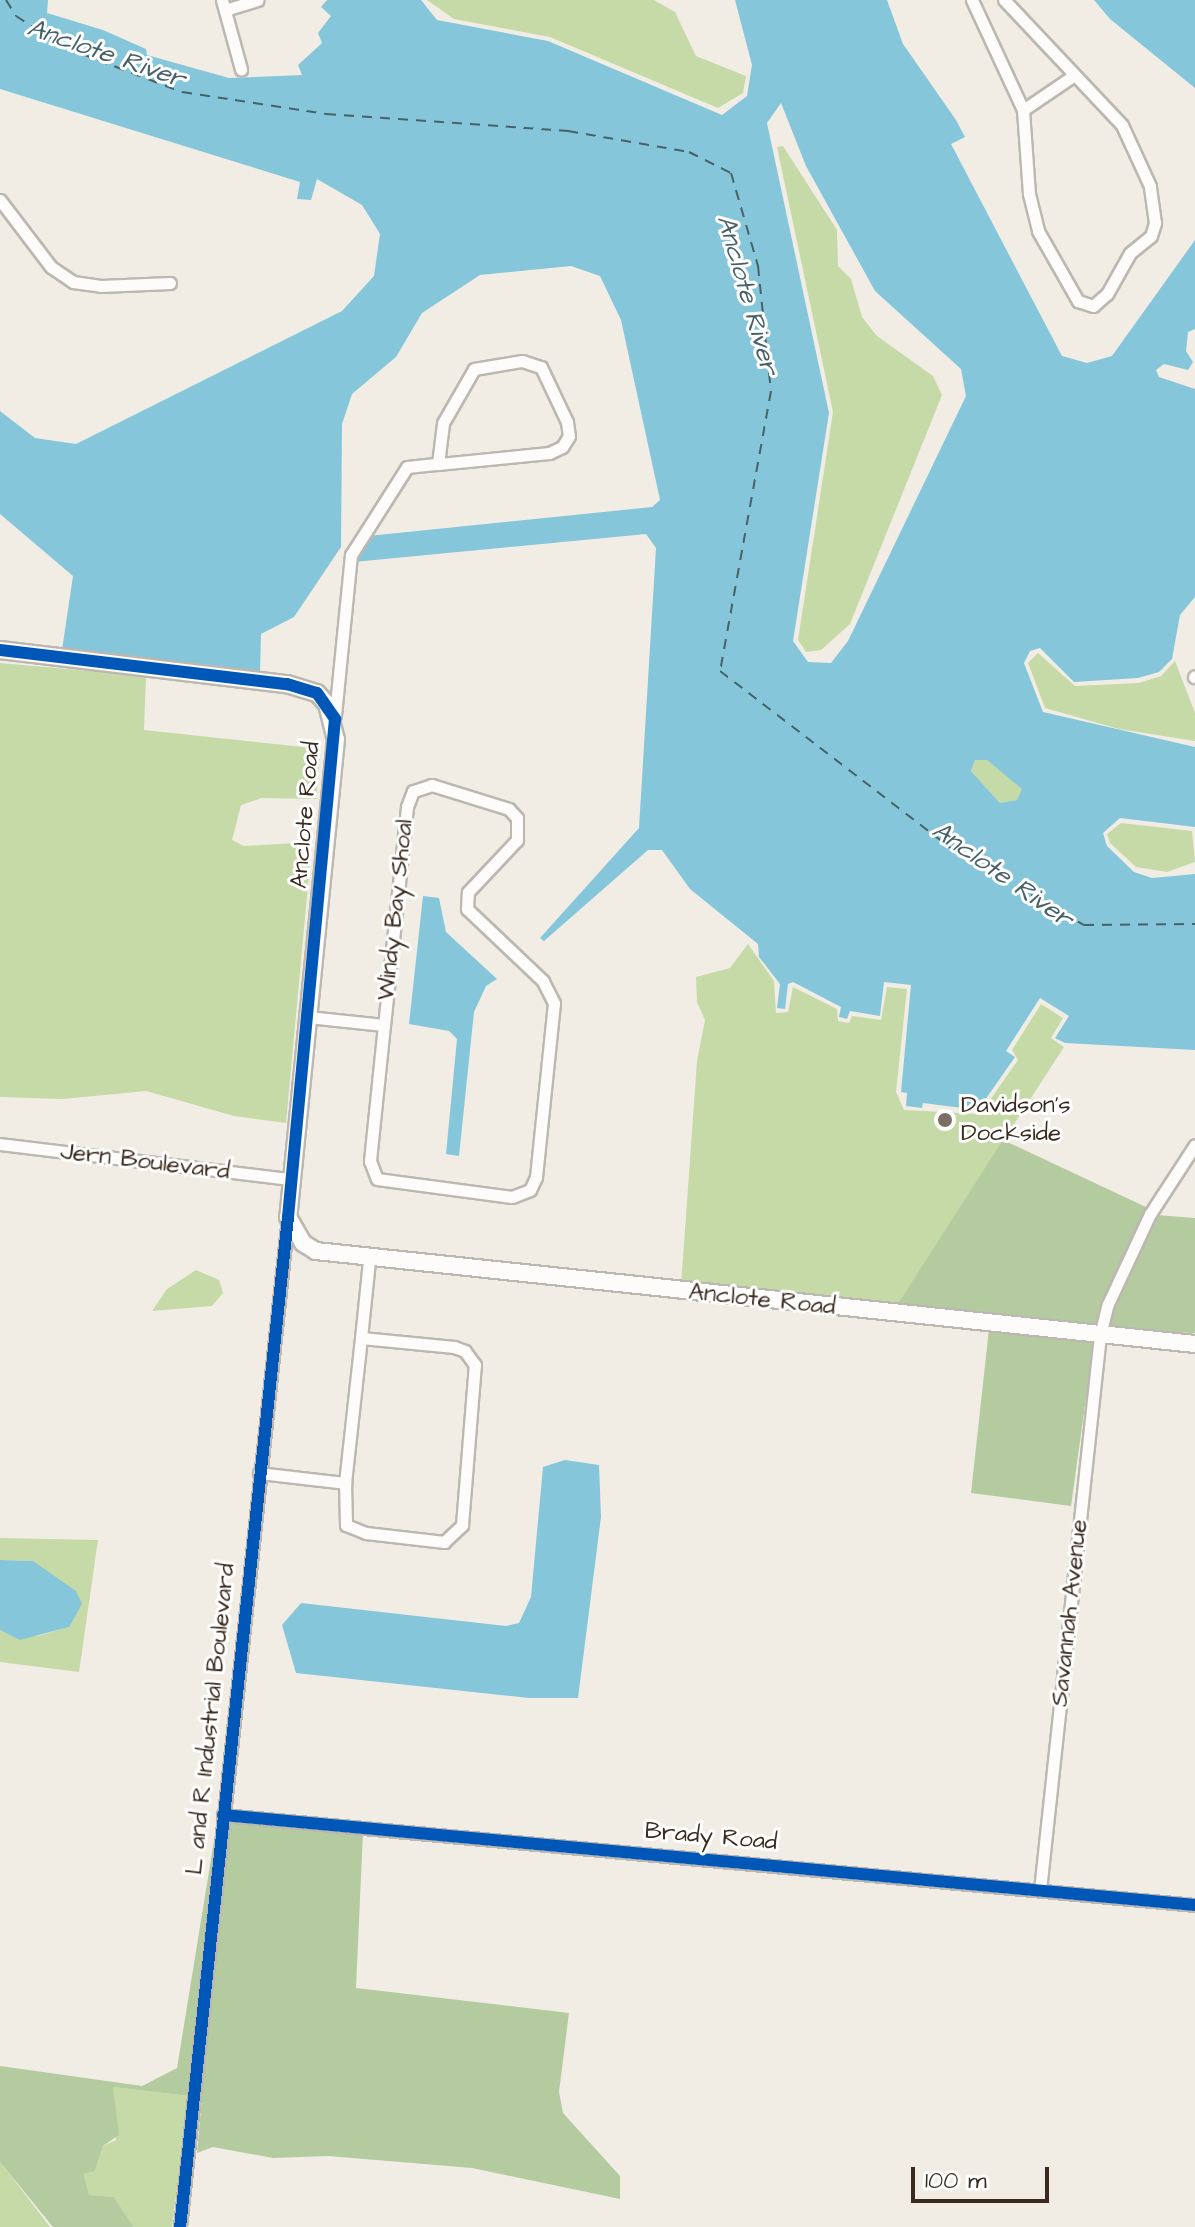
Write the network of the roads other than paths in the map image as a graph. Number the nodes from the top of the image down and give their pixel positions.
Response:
1 (257, 0) edge
2 (972, 0) edge
3 (1004, 0) edge
4 (224, 5) edge
5 (241, 69) dead end
6 (1073, 76) junction
7 (1023, 110) junction
8 (0, 200) edge
9 (170, 283) dead end
10 (438, 464) junction
11 (0, 650) edge
12 (335, 719) junction
13 (308, 1017) junction
14 (384, 1025) junction
15 (0, 1144) edge
16 (1195, 1145) edge
17 (291, 1179) junction
18 (288, 1217) junction
19 (369, 1260) junction
20 (1100, 1335) junction
21 (361, 1338) junction
22 (1195, 1344) edge
23 (259, 1473) junction
24 (345, 1483) junction
25 (223, 1815) junction
26 (1040, 1890) junction
27 (1195, 1905) edge
28 (180, 2227) edge

1 - 4 street
2 - 7 street
3 - 6 street
4 - 5 street
6 - 7 street
6 - 7 street
8 - 9 street
10 - 10 street
10 - 12 street
11 - 12 street, Anclote Road
12 - 13 street, Anclote Road
13 - 14 street, Windy Bay Shoal
13 - 17 street, Anclote Road
14 - 14 street, Windy Bay Shoal
15 - 17 street, Jern Boulevard
16 - 20 street, Savannah Avenue
17 - 18 street, Anclote Road
18 - 19 street, Anclote Road
18 - 23 street, L and R Industrial Boulevard
19 - 20 street, Anclote Road
19 - 21 street
20 - 22 street, Anclote Road
20 - 26 street, Savannah Avenue
21 - 24 street
21 - 24 street
23 - 24 street
23 - 25 street, L and R Industrial Boulevard
25 - 26 street, Brady Road
25 - 28 street, L and R Industrial Boulevard
26 - 27 street, Brady Road

